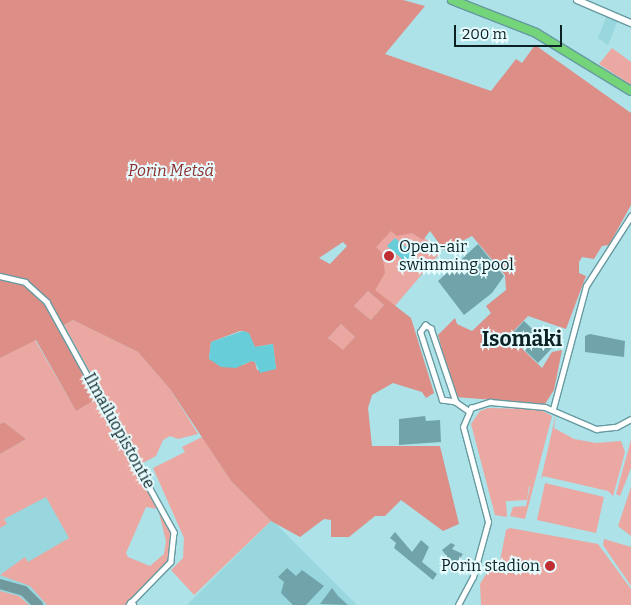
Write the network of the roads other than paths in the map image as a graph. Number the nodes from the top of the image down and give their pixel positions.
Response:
1 (452, 0) edge
2 (576, 0) edge
3 (631, 23) edge
4 (631, 91) edge
5 (631, 216) edge
6 (0, 276) edge
7 (456, 402) junction
8 (553, 409) junction
9 (469, 411) junction
10 (631, 419) edge
11 (131, 604) edge
12 (458, 605) edge

1 - 4 highway
2 - 3 main road
5 - 8 street
6 - 11 street, Ilmailuopistontie
7 - 7 street
7 - 9 street
8 - 9 street
8 - 10 street
9 - 12 street

